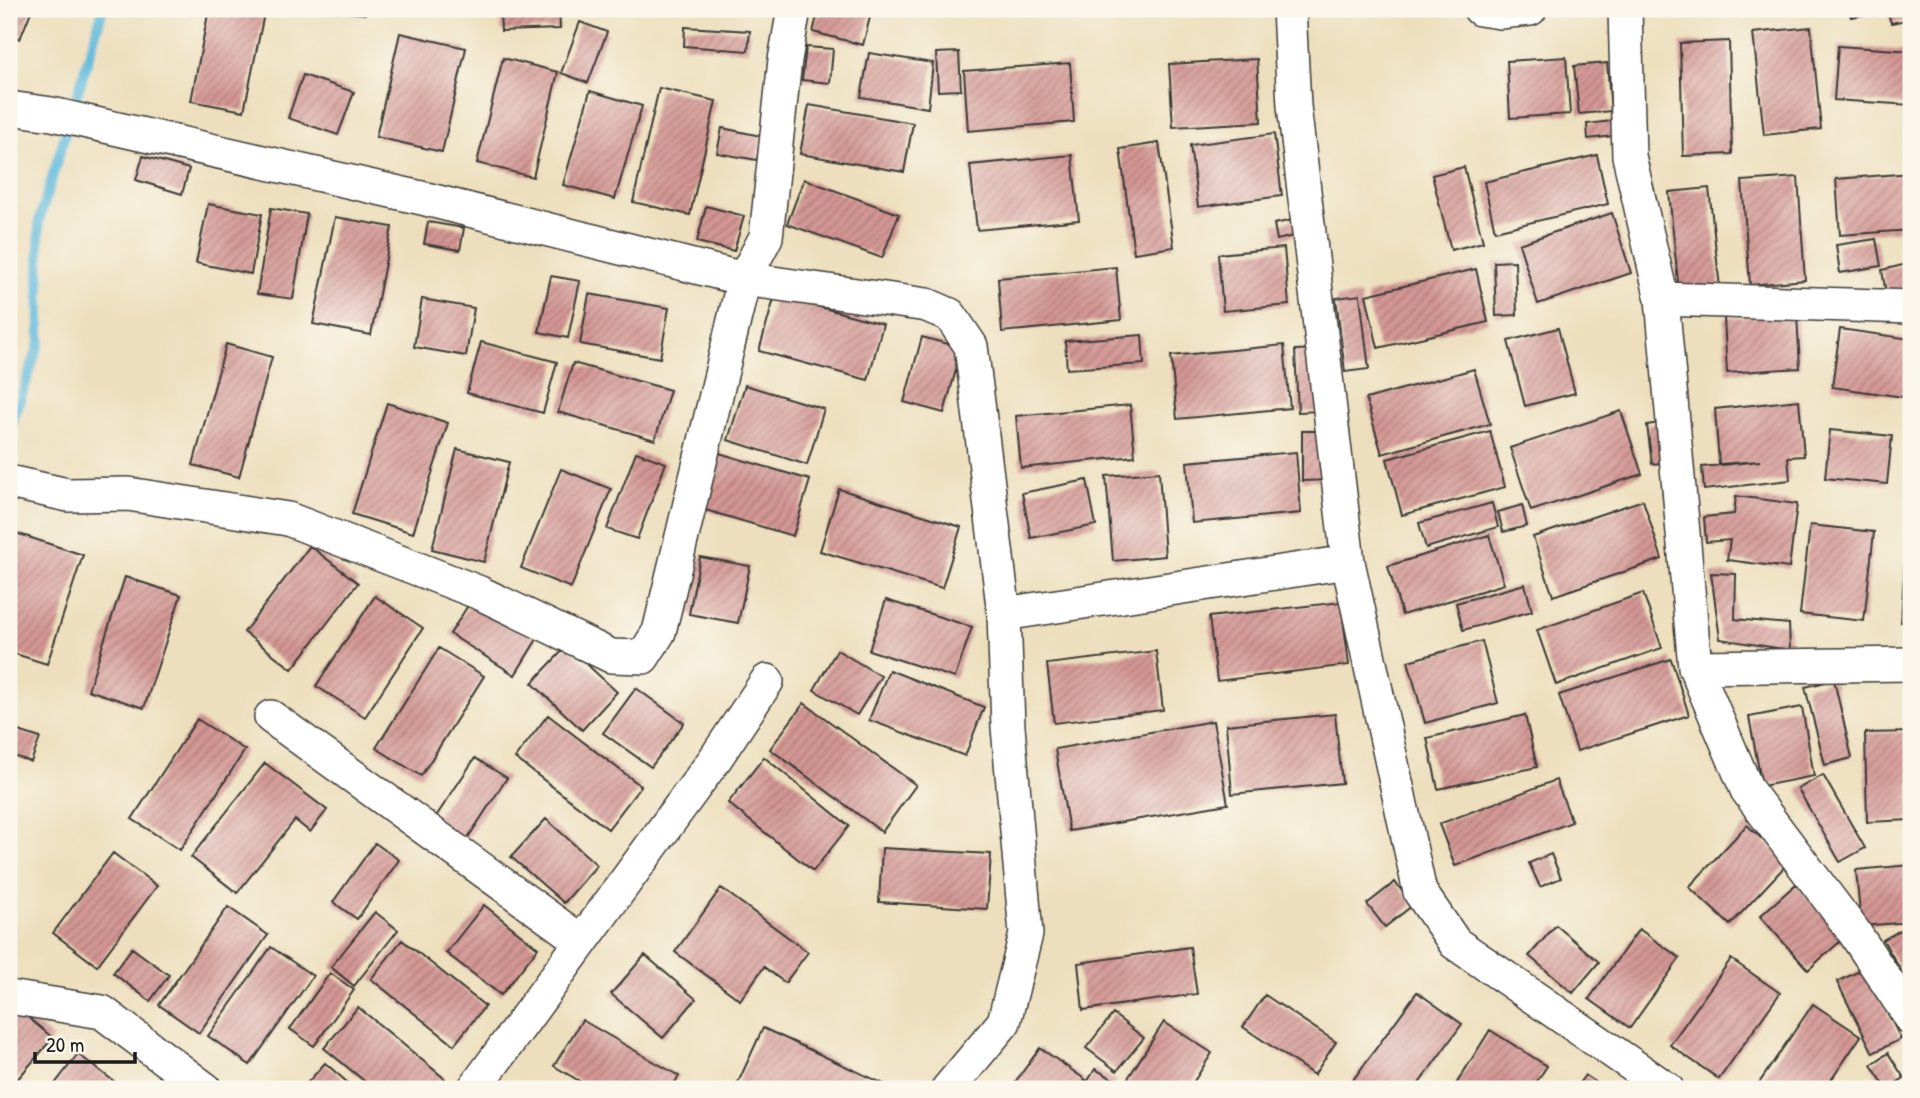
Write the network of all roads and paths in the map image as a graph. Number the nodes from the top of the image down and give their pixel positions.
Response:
1 (794, 9) edge
2 (1289, 9) edge
3 (1480, 9) edge
4 (1530, 9) edge
5 (1625, 9) edge
6 (9, 108) edge
7 (744, 279) junction
8 (1662, 299) junction
9 (1911, 307) edge
10 (9, 482) edge
11 (1348, 562) junction
12 (1004, 614) junction
13 (1911, 664) edge
14 (1695, 667) junction
15 (767, 681) dead end
16 (271, 717) dead end
17 (581, 941) junction
18 (9, 997) edge
19 (1911, 1018) edge
20 (205, 1089) edge
21 (474, 1089) edge
22 (948, 1089) edge
23 (1667, 1089) edge

1 - 7 street
2 - 11 street
3 - 4 street
5 - 8 street
6 - 7 street
7 - 10 street
7 - 12 street
8 - 9 street
8 - 14 street
11 - 12 street
11 - 23 street
12 - 22 street
13 - 14 street
14 - 19 street
15 - 17 street
16 - 17 street
17 - 21 street
18 - 20 street

